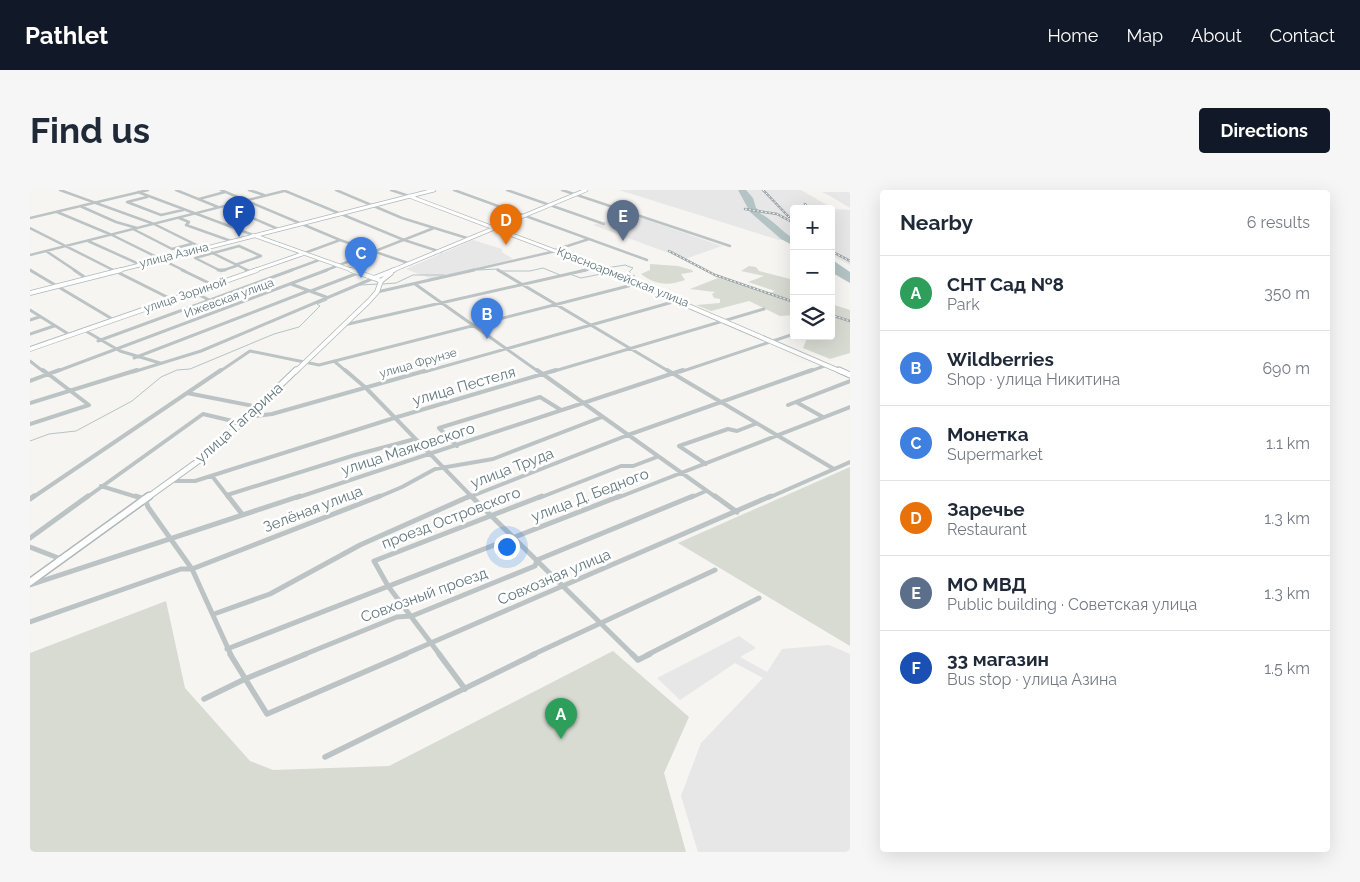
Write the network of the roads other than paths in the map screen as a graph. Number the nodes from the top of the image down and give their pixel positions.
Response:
1 (60, 190) edge
2 (148, 190) edge
3 (176, 190) edge
4 (221, 190) edge
5 (249, 190) edge
6 (283, 190) edge
7 (336, 190) edge
8 (391, 190) edge
9 (434, 190) edge
10 (454, 190) edge
11 (507, 190) edge
12 (562, 190) edge
13 (586, 190) edge
14 (138, 192) junction
15 (226, 192) junction
16 (576, 194) junction
17 (265, 196) junction
18 (409, 196) junction
19 (148, 197) junction
20 (197, 199) junction
21 (246, 200) junction
22 (97, 202) junction
23 (375, 205) junction
24 (550, 205) junction
25 (80, 206) junction
26 (225, 206) junction
27 (218, 207) junction
28 (184, 210) junction
29 (57, 212) junction
30 (194, 214) junction
31 (341, 214) junction
32 (526, 215) junction
33 (30, 218) edge
34 (179, 218) junction
35 (301, 223) junction
36 (154, 224) junction
37 (604, 224) dead end
38 (30, 228) edge
39 (138, 228) junction
40 (434, 228) junction
41 (497, 228) junction
42 (133, 229) junction
43 (278, 229) junction
44 (112, 235) junction
45 (253, 235) junction
46 (471, 239) junction
47 (589, 239) junction
48 (340, 240) junction
49 (404, 240) junction
50 (88, 241) junction
51 (231, 241) junction
52 (192, 244) junction
53 (66, 246) junction
54 (730, 246) dead end
55 (202, 248) junction
56 (556, 250) junction
57 (46, 251) junction
58 (374, 252) junction
59 (441, 252) junction
60 (213, 253) junction
61 (302, 254) junction
62 (30, 255) edge
63 (157, 259) junction
64 (319, 260) junction
65 (647, 260) dead end
66 (139, 264) junction
67 (411, 264) junction
68 (235, 266) junction
69 (338, 266) junction
70 (599, 266) junction
71 (30, 270) edge
72 (498, 270) dead end
73 (114, 271) junction
74 (250, 272) junction
75 (358, 273) junction
76 (392, 273) junction
77 (86, 278) junction
78 (374, 278) junction
79 (381, 281) junction
80 (640, 283) junction
81 (291, 284) junction
82 (415, 284) junction
83 (213, 285) junction
84 (522, 285) junction
85 (54, 286) junction
86 (310, 291) junction
87 (194, 292) junction
88 (377, 292) junction
89 (30, 293) edge
90 (326, 297) junction
91 (173, 300) junction
92 (209, 300) junction
93 (680, 300) junction
94 (442, 304) junction
95 (556, 305) junction
96 (764, 309) dead end
97 (30, 310) edge
98 (39, 317) junction
99 (30, 320) edge
100 (114, 320) junction
101 (726, 320) junction
102 (344, 325) junction
103 (590, 325) junction
104 (54, 326) junction
105 (475, 326) junction
106 (84, 330) junction
107 (30, 334) edge
108 (70, 335) junction
109 (790, 335) edge
110 (775, 340) junction
111 (98, 341) junction
112 (30, 349) edge
113 (116, 349) junction
114 (506, 349) junction
115 (628, 349) junction
116 (134, 358) junction
117 (30, 361) edge
118 (334, 361) junction
119 (305, 362) junction
120 (162, 363) junction
121 (32, 365) edge
122 (827, 365) junction
123 (48, 374) junction
124 (543, 374) junction
125 (673, 374) junction
126 (850, 375) edge
127 (30, 381) edge
128 (850, 381) edge
129 (366, 388) junction
130 (70, 390) junction
131 (187, 393) junction
132 (721, 402) junction
133 (796, 402) junction
134 (30, 403) edge
135 (583, 403) junction
136 (788, 405) dead end
137 (259, 407) junction
138 (850, 407) edge
139 (561, 410) junction
140 (248, 417) junction
141 (602, 417) junction
142 (823, 417) junction
143 (394, 418) junction
144 (242, 423) junction
145 (30, 424) edge
146 (755, 424) junction
147 (628, 435) junction
148 (775, 435) junction
149 (415, 439) junction
150 (457, 446) junction
151 (430, 454) junction
152 (657, 457) junction
153 (850, 462) edge
154 (706, 464) junction
155 (442, 466) junction
156 (834, 469) junction
157 (681, 473) junction
158 (212, 476) junction
159 (170, 481) junction
160 (101, 486) junction
161 (706, 491) junction
162 (227, 495) junction
163 (471, 496) junction
164 (30, 499) edge
165 (145, 499) junction
166 (737, 512) junction
167 (242, 514) junction
168 (492, 515) junction
169 (171, 537) junction
170 (30, 538) edge
171 (514, 538) junction
172 (30, 547) edge
173 (63, 560) junction
174 (537, 560) junction
175 (192, 569) junction
176 (715, 570) dead end
177 (30, 584) edge
178 (388, 586) junction
179 (562, 586) junction
180 (759, 598) dead end
181 (214, 614) junction
182 (412, 616) junction
183 (30, 622) edge
184 (600, 622) junction
185 (432, 643) junction
186 (227, 649) junction
187 (246, 678) junction
188 (465, 689) junction
189 (204, 699) dead end
190 (325, 757) dead end

1 - 22 street
2 - 14 street
3 - 20 street
4 - 15 street
5 - 17 street
6 - 17 street
6 - 31 street
7 - 23 street
8 - 18 street, Красноармейская улица
9 - 18 main road, улица Азина
10 - 32 street
11 - 24 street
12 - 16 street
13 - 16 main road
14 - 19 street
14 - 22 street
15 - 20 street
15 - 21 street
16 - 24 main road
16 - 54 street
17 - 21 street
18 - 23 main road, улица Азина
18 - 41 main road, Красноармейская улица
19 - 28 street
19 - 28 street
20 - 27 street
21 - 26 street
21 - 35 street
22 - 25 street
22 - 36 street
23 - 31 main road, улица Азина
23 - 40 street
24 - 32 main road
24 - 37 street
25 - 29 street
25 - 39 street
26 - 27 street
26 - 43 street
27 - 30 street
28 - 30 street
29 - 33 street
29 - 44 street
30 - 34 street
30 - 45 street
31 - 35 main road, улица Азина
31 - 49 street
32 - 41 main road
32 - 47 street
34 - 36 street
34 - 51 street
35 - 43 main road, улица Азина
35 - 48 street
36 - 39 street
36 - 52 street
38 - 53 street
39 - 42 street
40 - 46 street
40 - 49 street, Ижевская улица
41 - 46 main road
41 - 56 main road, Красноармейская улица
42 - 44 street
42 - 52 street
43 - 45 main road, улица Азина
44 - 50 street
44 - 63 street
45 - 51 main road, улица Азина
45 - 61 main road
46 - 59 main road
47 - 56 street
47 - 65 street
48 - 58 street
48 - 61 street, улица Зориной
49 - 58 street, Ижевская улица
49 - 59 street
50 - 53 street
50 - 66 street
51 - 55 main road, улица Азина
52 - 55 street
53 - 57 street
53 - 73 street
55 - 60 street
55 - 63 main road, улица Азина
56 - 70 main road, Красноармейская улица
56 - 82 street
57 - 62 street
57 - 77 street
58 - 67 street
58 - 69 street, Ижевская улица
59 - 67 main road
60 - 68 street
60 - 68 street
60 - 68 street
61 - 64 main road
61 - 74 main road, улица Зориной
63 - 66 main road, улица Азина
63 - 83 street
64 - 69 main road
64 - 92 street
66 - 73 main road, улица Азина
67 - 76 main road
68 - 74 street
69 - 75 main road
69 - 81 street, Ижевская улица
70 - 80 main road, Красноармейская улица
70 - 84 street
71 - 85 street
72 - 84 street
73 - 77 main road, улица Азина
73 - 91 street
74 - 83 main road, улица Зориной
75 - 78 main road
75 - 86 street
76 - 78 main road
76 - 79 main road
77 - 85 main road, улица Азина
78 - 79 main road
78 - 90 street
79 - 88 main road, улица Гагарина
80 - 93 main road, Красноармейская улица
80 - 95 street
81 - 86 street
81 - 113 street, Ижевская улица
82 - 88 street
82 - 94 street
83 - 87 main road, улица Зориной
84 - 94 street
84 - 95 street
85 - 89 main road, улица Азина
85 - 100 street
86 - 90 street
86 - 116 street
87 - 91 main road, улица Зориной
87 - 92 street
88 - 102 main road, улица Гагарина
90 - 120 street
91 - 100 main road, улица Зориной
92 - 111 street
93 - 101 main road, Красноармейская улица
93 - 103 street, улица Фрунзе
94 - 102 street
94 - 105 street
95 - 103 street
95 - 105 street
96 - 101 street, улица Пестеля
97 - 98 street
98 - 99 street
98 - 104 street
100 - 106 main road, улица Зориной
101 - 110 main road, Красноармейская улица
101 - 115 street, улица Пестеля
102 - 119 main road, улица Гагарина
103 - 114 street, улица Фрунзе
103 - 115 street
104 - 107 street
104 - 108 street
105 - 114 street
105 - 118 street
106 - 108 main road, улица Зориной
106 - 111 street
108 - 112 main road, улица Зориной
109 - 110 street, улица Маяковского
110 - 122 main road, Красноармейская улица
110 - 125 street, улица Маяковского
111 - 113 street
113 - 116 street
113 - 123 street, Ижевская улица
114 - 124 street
114 - 129 street, улица Фрунзе
115 - 124 street, улица Пестеля
115 - 125 street
116 - 120 street
117 - 121 street
118 - 119 street
118 - 129 street
119 - 131 street
119 - 137 main road, улица Гагарина
120 - 130 street
121 - 123 street
122 - 126 main road, Красноармейская улица
122 - 132 street, улица Труда
123 - 127 street, Ижевская улица
123 - 130 street
124 - 135 street
124 - 143 street, улица Пестеля
125 - 132 street
125 - 135 street, улица Маяковского
128 - 133 street
129 - 140 street, улица Фрунзе
129 - 143 street
130 - 134 street
130 - 145 street
131 - 137 street
131 - 164 street
132 - 146 street
132 - 147 street, улица Труда
133 - 136 street
133 - 142 street
135 - 139 street, улица Маяковского
135 - 141 street
137 - 140 main road, улица Гагарина
138 - 142 street, улица Д. Бедного
139 - 150 street, улица Маяковского
139 - 150 street
140 - 144 main road, улица Гагарина
141 - 147 street
141 - 155 street, Зелёная улица
142 - 148 street, улица Д. Бедного
143 - 149 street
143 - 158 street, улица Пестеля
144 - 159 main road, улица Гагарина
144 - 160 street
146 - 148 street
146 - 154 street
147 - 152 street
147 - 163 street, улица Труда
148 - 154 street, улица Д. Бедного
148 - 156 street
149 - 151 street
149 - 162 street
150 - 151 street, улица Маяковского
151 - 155 street
151 - 167 street, улица Маяковского
152 - 157 street
152 - 168 street, проезд Островского
153 - 156 street, Совхозная улица
154 - 157 street, улица Д. Бедного
155 - 163 street
155 - 175 street, Зелёная улица
156 - 166 street, Совхозная улица
157 - 161 street
157 - 171 street, улица Д. Бедного
158 - 159 street, улица Пестеля
158 - 162 street
159 - 165 main road, улица Гагарина
160 - 165 street
160 - 170 street
161 - 166 street
161 - 174 street, Совхозный проезд
162 - 167 street
163 - 168 street
163 - 181 street, улица Труда
165 - 169 street
165 - 173 main road, улица Гагарина
166 - 179 street, Совхозная улица
167 - 169 street, улица Маяковского
168 - 171 street
168 - 178 street, проезд Островского
169 - 175 street
169 - 177 street, улица Маяковского
171 - 174 street
171 - 178 street, улица Д. Бедного
172 - 173 street
173 - 177 main road, улица Гагарина
174 - 179 street
174 - 182 street, Совхозный проезд
175 - 181 street
175 - 183 street, Зелёная улица
176 - 184 street
178 - 182 street, проезд Островского
178 - 186 street, улица Д. Бедного
179 - 184 street
179 - 185 street, Совхозная улица
180 - 184 street
181 - 186 street
182 - 185 street, проезд Островского
182 - 187 street, Совхозный проезд
184 - 188 street
185 - 187 street, Совхозная улица
185 - 188 street, проезд Островского
186 - 187 street
187 - 189 street, Совхозный проезд
188 - 190 street

